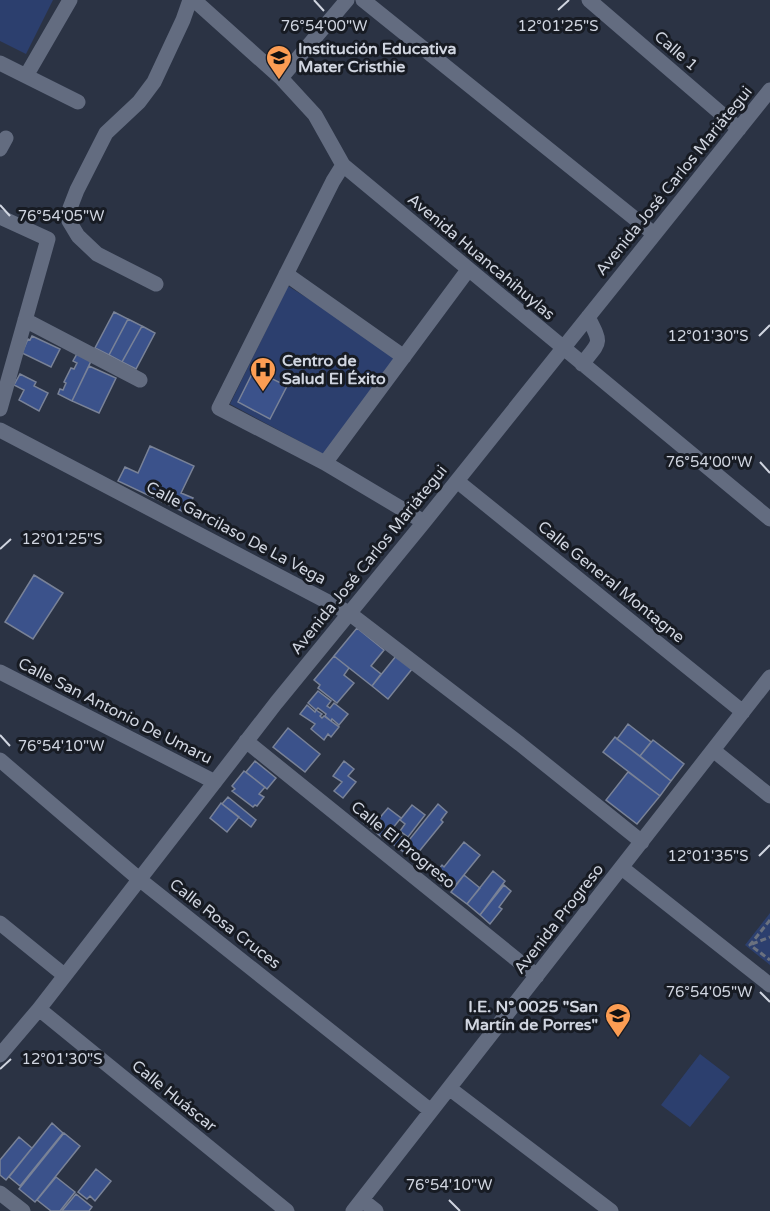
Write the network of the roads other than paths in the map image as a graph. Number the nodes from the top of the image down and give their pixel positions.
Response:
1 (70, 0) edge
2 (192, 0) edge
3 (346, 0) edge
4 (363, 0) edge
5 (589, 0) edge
6 (0, 63) edge
7 (26, 76) junction
8 (281, 78) junction
9 (770, 90) edge
10 (78, 102) dead end
11 (739, 129) junction
12 (343, 165) junction
13 (0, 217) edge
14 (654, 234) junction
15 (468, 270) junction
16 (286, 274) junction
17 (156, 284) dead end
18 (588, 317) junction
19 (25, 320) junction
20 (563, 349) junction
21 (404, 357) junction
22 (582, 364) junction
23 (140, 380) dead end
24 (3, 387) edge
25 (0, 410) edge
26 (0, 430) edge
27 (325, 463) junction
28 (457, 481) junction
29 (770, 519) edge
30 (424, 522) junction
31 (349, 613) junction
32 (0, 672) edge
33 (770, 677) edge
34 (743, 712) junction
35 (246, 741) junction
36 (713, 750) junction
37 (0, 760) edge
38 (215, 782) junction
39 (770, 796) edge
40 (642, 842) junction
41 (622, 868) junction
42 (140, 879) junction
43 (0, 923) edge
44 (64, 975) junction
45 (537, 976) junction
46 (770, 985) edge
47 (39, 1009) junction
48 (0, 1055) edge
49 (449, 1088) junction
50 (432, 1111) junction
51 (0, 1192) edge
52 (357, 1205) edge
53 (23, 1211) edge
54 (287, 1211) edge
55 (376, 1211) edge
56 (611, 1211) edge

1 - 7 street
2 - 8 street, Avenida Huancahihuylas
2 - 17 street
3 - 8 street
4 - 14 street
5 - 11 street, Calle 1
6 - 7 street
7 - 10 street
8 - 12 street, Avenida Huancahihuylas
9 - 11 street, Avenida José Carlos Mariátegui
11 - 14 street, Avenida José Carlos Mariátegui
12 - 15 street, Avenida Huancahihuylas
12 - 16 street
13 - 19 street
14 - 18 street, Avenida José Carlos Mariátegui
15 - 20 street, Avenida Huancahihuylas
15 - 21 street
16 - 21 street
16 - 27 street
18 - 20 street, Avenida José Carlos Mariátegui
18 - 22 street
19 - 23 street
19 - 24 street
20 - 22 street, Avenida Huancahihuylas
20 - 28 street, Avenida José Carlos Mariátegui
21 - 27 street
22 - 29 street, Avenida Huancahihuylas
24 - 25 street
26 - 31 street, Calle Garcilaso De La Vega
27 - 30 street
28 - 30 street, Avenida José Carlos Mariátegui
28 - 34 street, Calle General Montagne
30 - 31 street, Avenida José Carlos Mariátegui
31 - 35 street, Avenida José Carlos Mariátegui
31 - 40 street, Calle Garcilaso De La Vega
32 - 38 street, Calle San Antonio De Umaru
33 - 34 street, Avenida Progreso
34 - 36 street, Avenida Progreso
35 - 38 street, Avenida José Carlos Mariátegui
35 - 45 street, Calle El Progreso
36 - 39 street
36 - 40 street, Avenida Progreso
37 - 42 street, Calle Rosa Cruces
38 - 42 street, Avenida José Carlos Mariátegui
40 - 41 street, Avenida Progreso
41 - 45 street, Avenida Progreso
41 - 46 street
42 - 44 street, Avenida José Carlos Mariátegui
42 - 50 street, Calle Rosa Cruces
43 - 44 street
44 - 47 street, Avenida José Carlos Mariátegui
45 - 49 street, Avenida Progreso
47 - 48 street, Avenida José Carlos Mariátegui
47 - 54 street, Calle Huáscar
49 - 50 street, Avenida Progreso
49 - 56 street
50 - 52 street, Avenida Progreso
51 - 53 street
52 - 55 street

